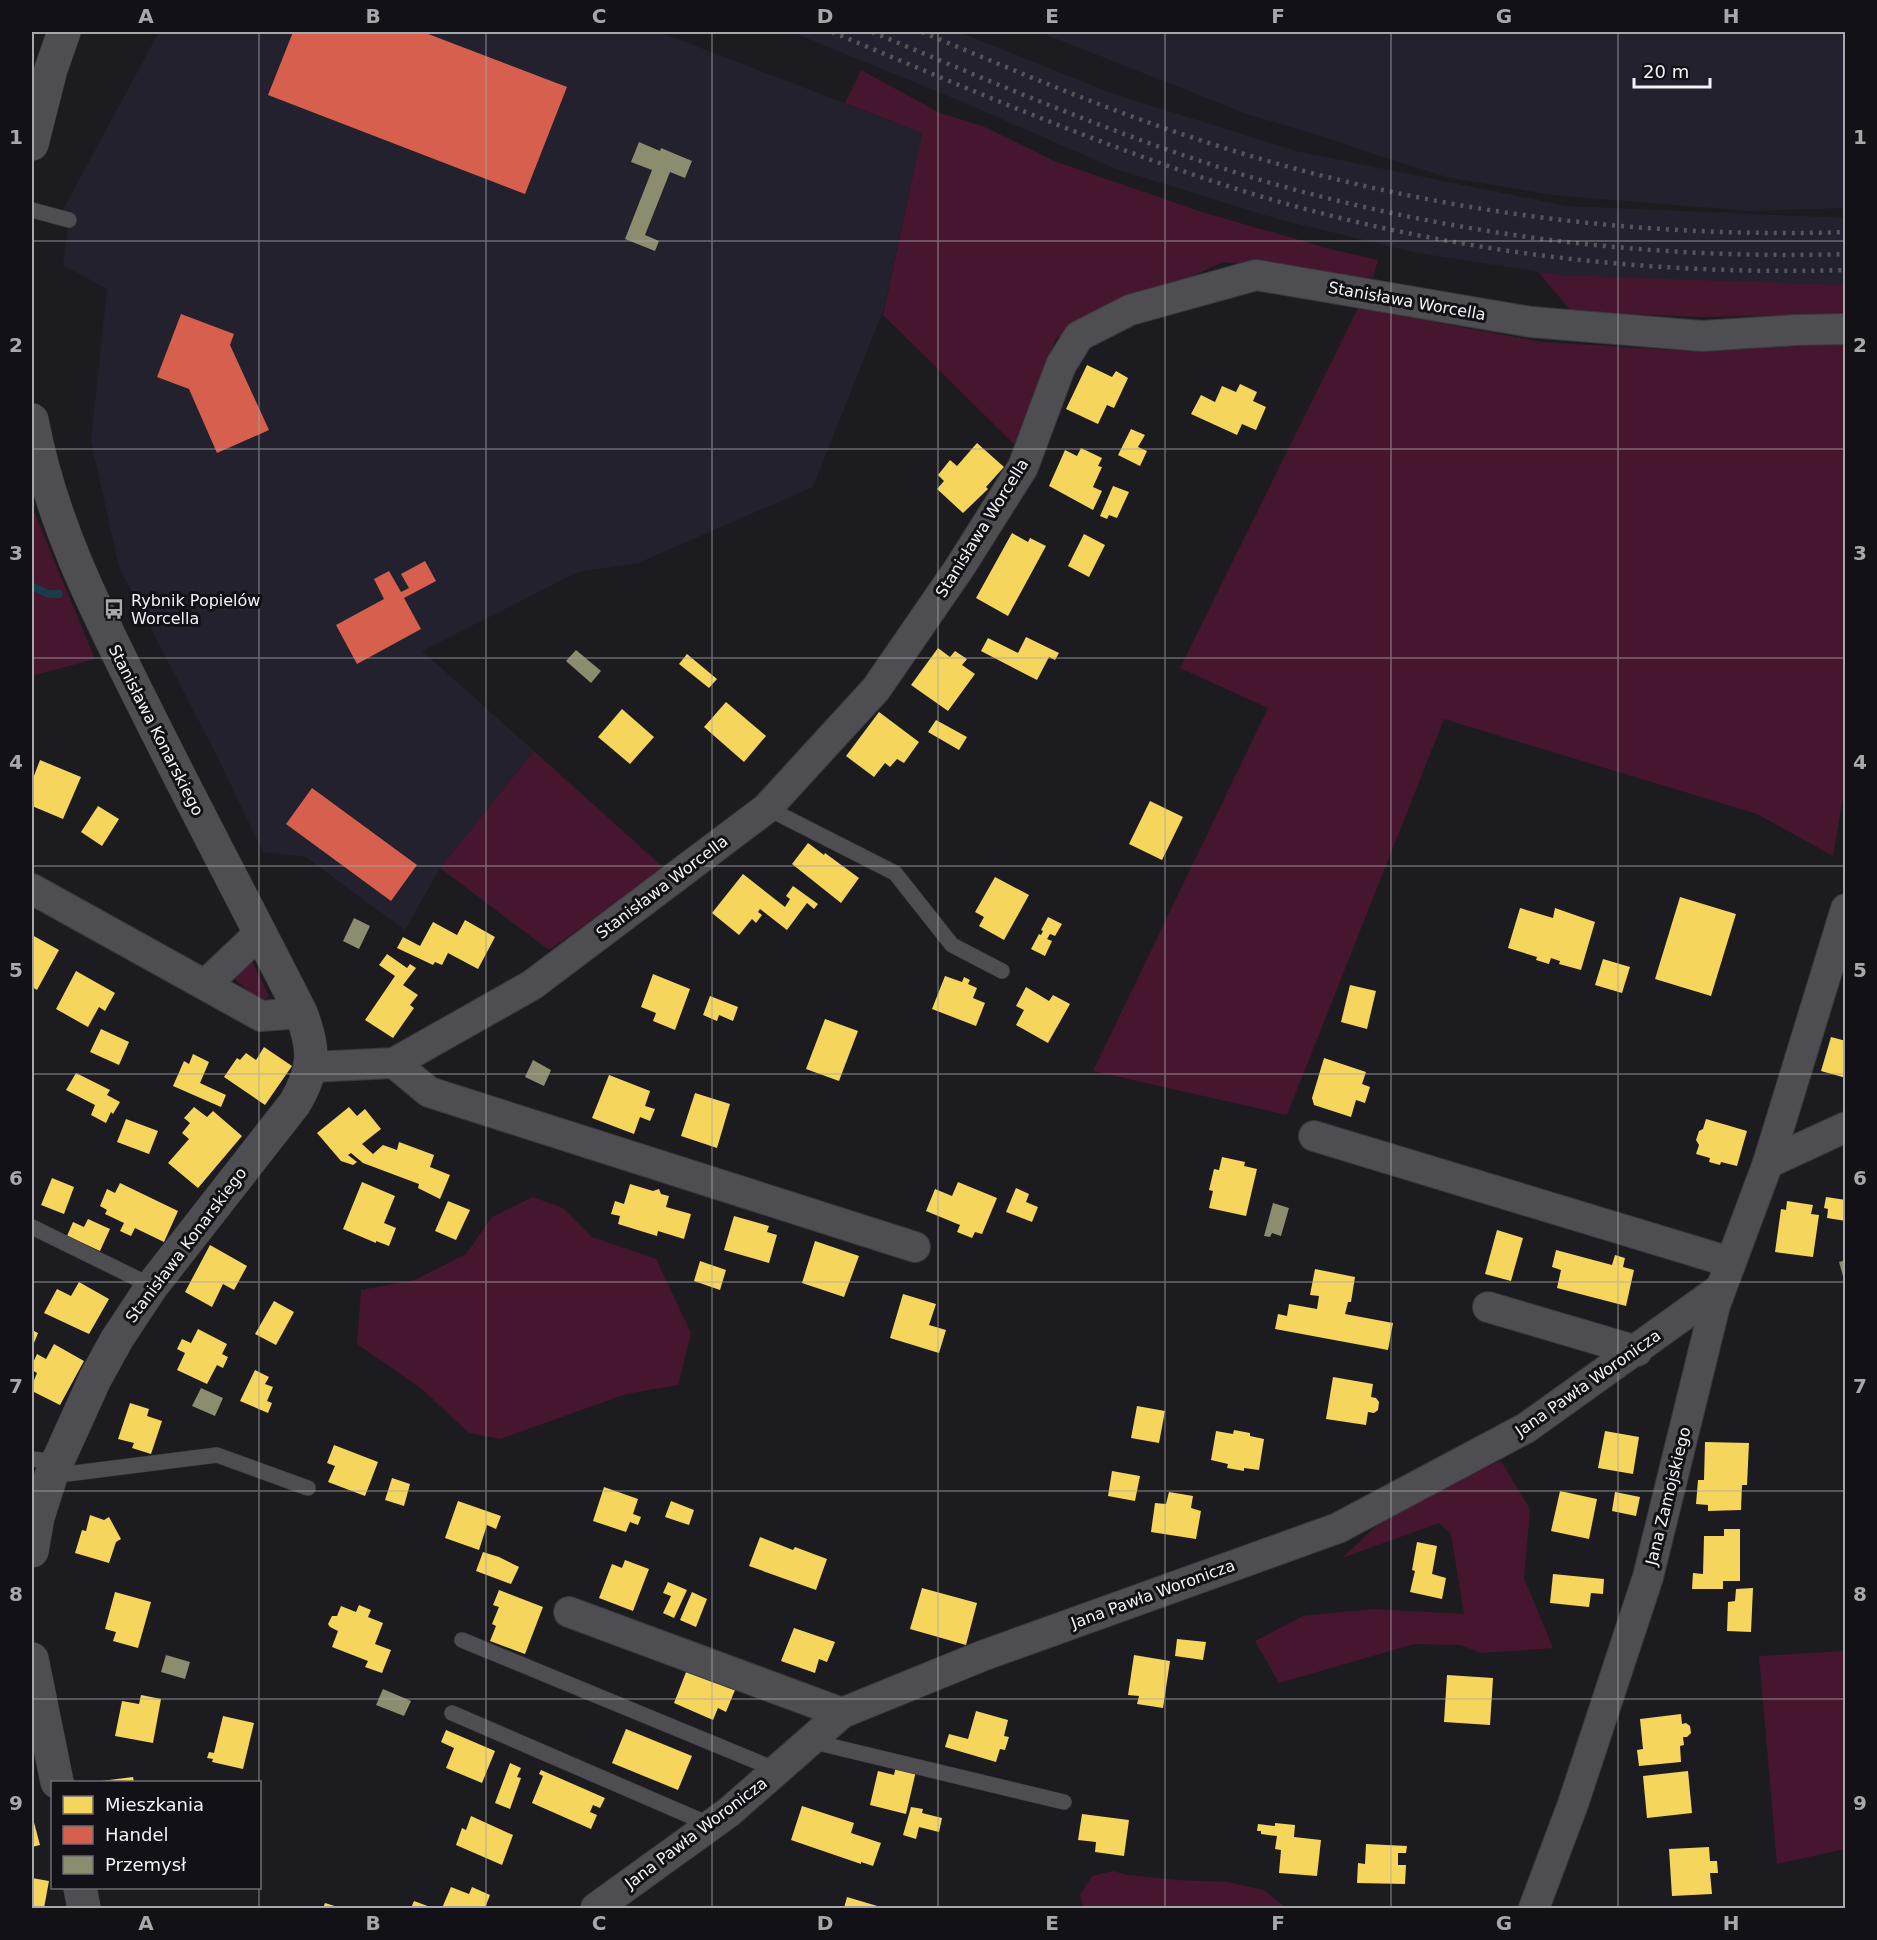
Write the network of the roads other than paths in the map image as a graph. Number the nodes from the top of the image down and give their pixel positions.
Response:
1 (64, 32) edge
2 (32, 144) edge
3 (32, 210) edge
4 (69, 220) dead end
5 (1845, 329) edge
6 (32, 420) edge
7 (767, 808) junction
8 (32, 889) edge
9 (1845, 909) edge
10 (260, 933) junction
11 (1002, 971) dead end
12 (206, 984) junction
13 (301, 1013) junction
14 (394, 1063) junction
15 (311, 1067) junction
16 (1845, 1127) edge
17 (1314, 1136) dead end
18 (1768, 1163) junction
19 (32, 1227) edge
20 (915, 1247) dead end
21 (1730, 1262) junction
22 (152, 1286) junction
23 (1720, 1289) junction
24 (1488, 1306) dead end
25 (1637, 1351) junction
26 (47, 1466) edge
27 (308, 1488) dead end
28 (32, 1551) edge
29 (569, 1612) dead end
30 (462, 1640) dead end
31 (32, 1659) edge
32 (452, 1713) dead end
33 (842, 1713) junction
34 (810, 1741) junction
35 (777, 1770) junction
36 (57, 1781) edge
37 (1064, 1802) dead end
38 (711, 1825) junction
39 (80, 1889) edge
40 (84, 1908) edge
41 (596, 1908) edge
42 (1534, 1908) edge

1 - 2 street
3 - 4 lane
5 - 7 street, Stanisława Worcella
6 - 10 street, Stanisława Konarskiego
7 - 11 lane
7 - 14 street, Stanisława Worcella
8 - 12 street
9 - 18 street, Jana Zamojskiego
10 - 12 street
10 - 13 street, Stanisława Konarskiego
12 - 13 street
13 - 15 street, Stanisława Konarskiego
14 - 15 street, Stanisława Worcella
14 - 20 street
15 - 22 street, Stanisława Konarskiego
16 - 18 street
17 - 21 street
18 - 21 street, Jana Zamojskiego
19 - 22 lane
21 - 23 street, Jana Zamojskiego
22 - 26 street, Stanisława Konarskiego
23 - 25 street, Jana Pawła Woronicza
23 - 42 street, Jana Zamojskiego
24 - 25 street
25 - 33 street, Jana Pawła Woronicza
26 - 27 lane
26 - 28 street, Stanisława Konarskiego
29 - 33 street
30 - 35 lane
31 - 36 street
32 - 38 lane
33 - 34 street, Jana Pawła Woronicza
34 - 35 street, Jana Pawła Woronicza
34 - 37 lane
35 - 38 street, Jana Pawła Woronicza
38 - 41 street, Jana Pawła Woronicza
39 - 40 street

